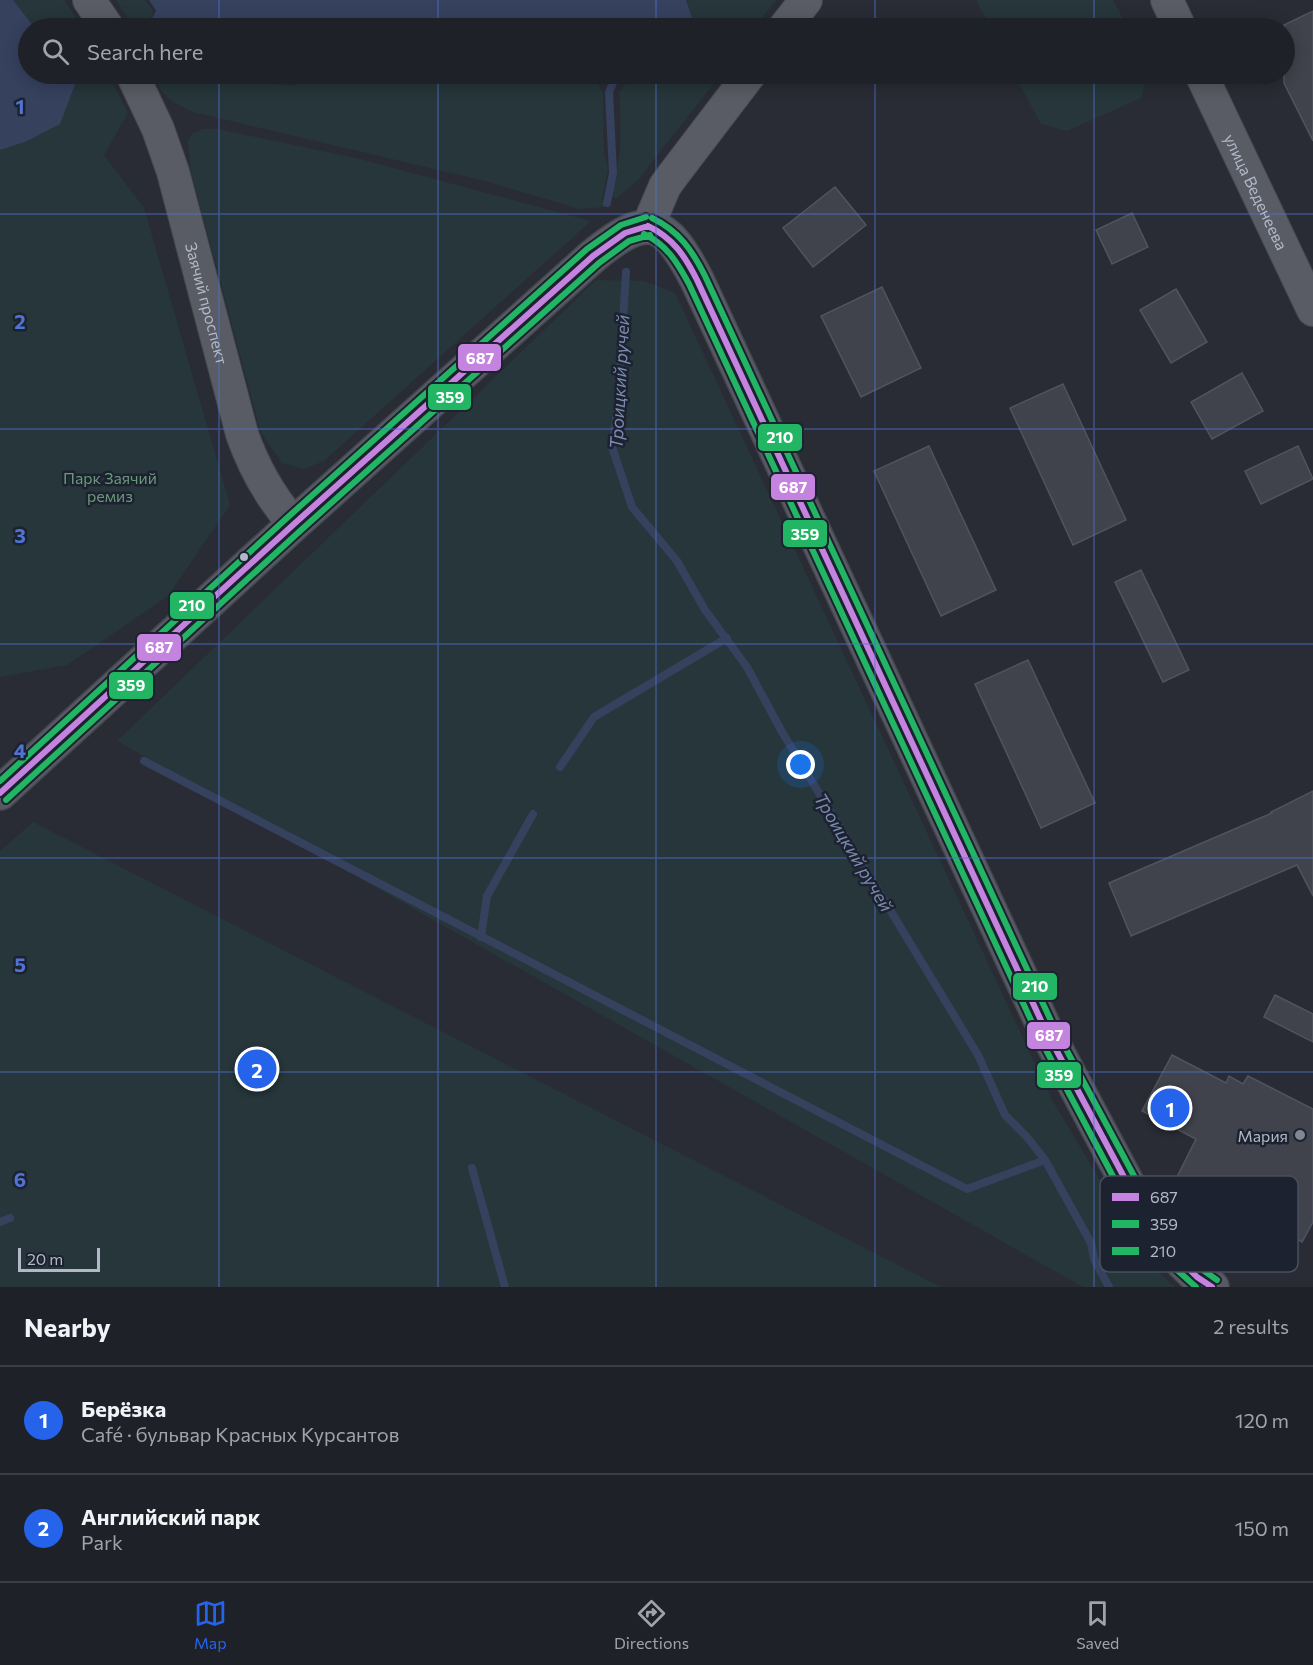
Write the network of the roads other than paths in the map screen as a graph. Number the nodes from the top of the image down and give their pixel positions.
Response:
1 (89, 0) edge
2 (806, 0) edge
3 (1167, 0) edge
4 (101, 18) edge
5 (792, 18) edge
6 (1175, 18) edge
7 (137, 84) edge
8 (742, 84) edge
9 (1206, 84) edge
10 (648, 226) junction
11 (1313, 310) edge
12 (294, 524) junction
13 (0, 793) edge
14 (1123, 1176) edge
15 (1192, 1272) edge
16 (1212, 1287) edge

1 - 4 street
2 - 5 street
3 - 6 street
7 - 12 street, Заячий проспект
8 - 10 street
9 - 11 street, улица Веденеева
10 - 12 main road
10 - 14 main road
12 - 13 main road
15 - 16 main road

